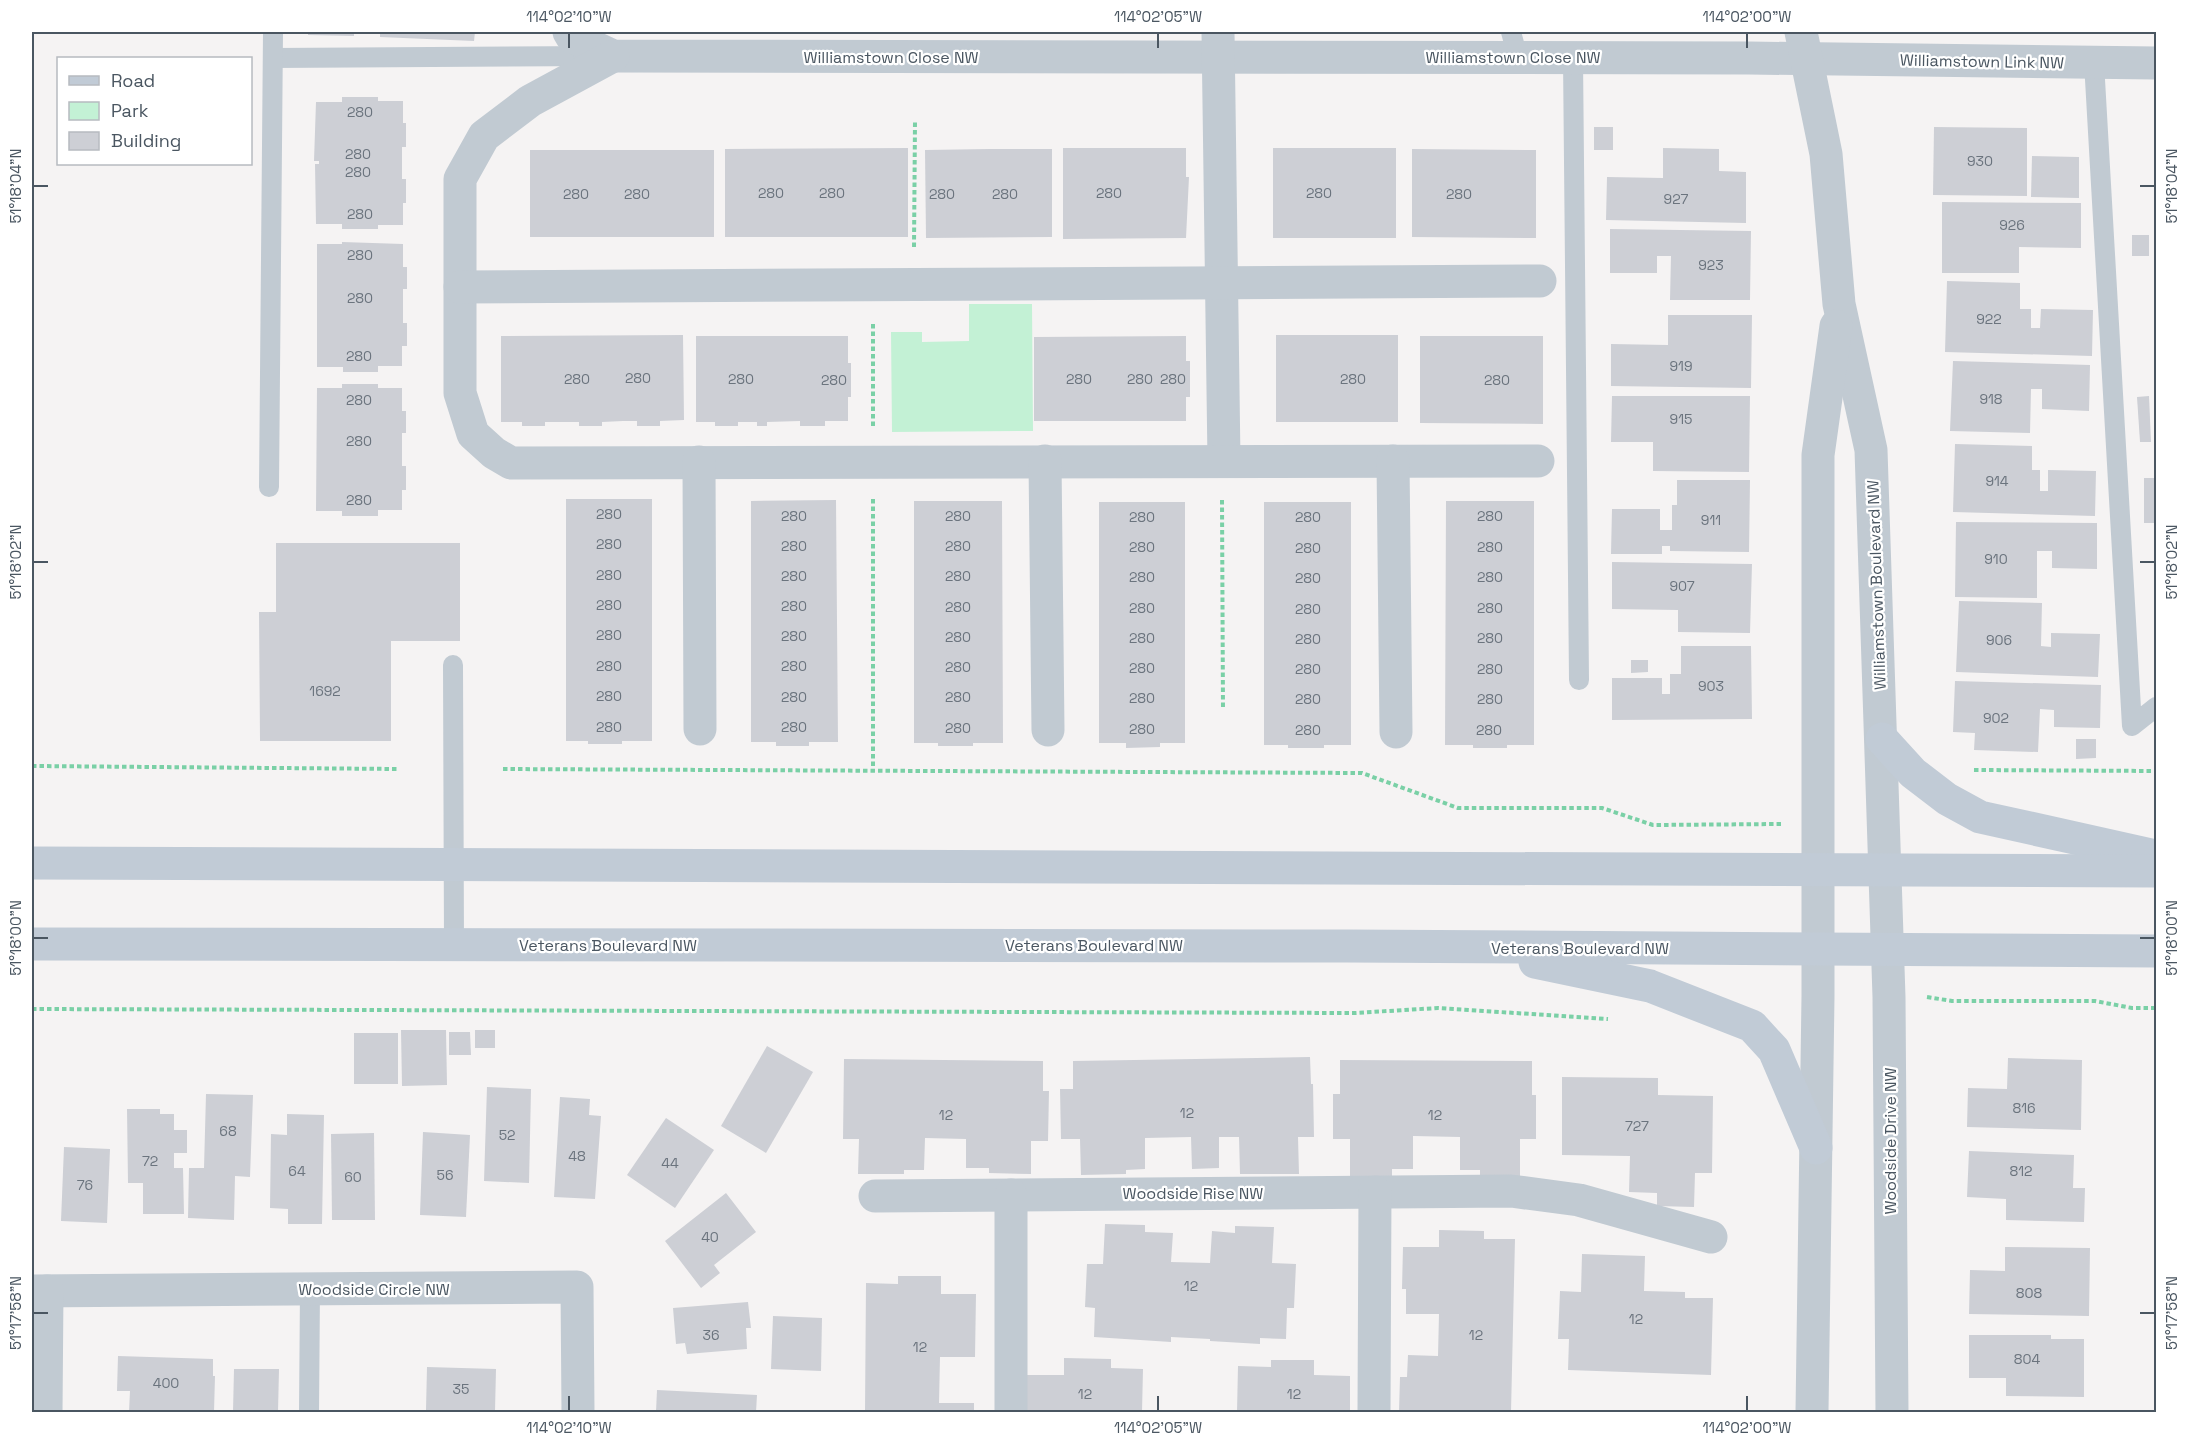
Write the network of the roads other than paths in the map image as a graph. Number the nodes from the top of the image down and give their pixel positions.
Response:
1 (273, 32) edge
2 (569, 32) edge
3 (1219, 44) edge
4 (1515, 45) edge
5 (1804, 45) edge
6 (613, 56) junction
7 (273, 58) junction
8 (1574, 58) junction
9 (2094, 62) junction
10 (2157, 63) edge
11 (1540, 281) dead end
12 (1222, 283) junction
13 (460, 287) junction
14 (1839, 304) junction
15 (1045, 461) junction
16 (1224, 461) junction
17 (1393, 461) junction
18 (1538, 461) dead end
19 (699, 462) junction
20 (269, 487) dead end
21 (453, 665) dead end
22 (1579, 680) dead end
23 (2157, 707) edge
24 (700, 729) dead end
25 (1048, 730) dead end
26 (1396, 732) dead end
27 (1882, 739) junction
28 (2157, 856) edge
29 (32, 863) edge
30 (454, 865) junction
31 (1818, 869) junction
32 (1886, 869) junction
33 (2157, 871) edge
34 (32, 944) edge
35 (454, 944) junction
36 (1466, 947) junction
37 (1818, 950) junction
38 (1888, 950) junction
39 (2157, 951) edge
40 (1816, 1148) junction
41 (1375, 1192) junction
42 (1011, 1195) junction
43 (875, 1196) dead end
44 (1711, 1237) dead end
45 (310, 1289) junction
46 (39, 1291) edge
47 (46, 1413) edge
48 (309, 1413) edge
49 (578, 1413) edge
50 (1011, 1413) edge
51 (1374, 1413) edge
52 (1812, 1413) edge
53 (1892, 1413) edge

1 - 7 lane
2 - 6 street, Williamstown Close NW
3 - 4 street, Williamstown Close NW
3 - 6 street, Williamstown Close NW
3 - 12 street
4 - 8 street, Williamstown Close NW
5 - 8 street, Williamstown Close NW
5 - 9 street, Williamstown Link NW
5 - 14 street, Williamstown Boulevard NW
6 - 7 lane
6 - 13 street
7 - 20 lane
8 - 22 lane
9 - 10 street, Williamstown Link NW
9 - 23 lane
11 - 12 street
12 - 13 street
12 - 16 street
13 - 19 street
14 - 27 street, Williamstown Boulevard NW
14 - 31 street, Williamstown Boulevard NW
15 - 16 street
15 - 19 street
15 - 25 street
16 - 17 street
17 - 18 street
17 - 26 street
19 - 24 street
21 - 30 lane
27 - 28 main road
27 - 32 street, Williamstown Boulevard NW
29 - 30 main road
30 - 31 main road
30 - 35 lane
31 - 32 main road
31 - 37 street
32 - 33 main road
32 - 38 street, Woodside Drive NW
34 - 35 main road, Veterans Boulevard NW
35 - 36 main road, Veterans Boulevard NW
36 - 37 main road, Veterans Boulevard NW
36 - 40 main road
37 - 38 main road, Veterans Boulevard NW
37 - 40 street
38 - 39 main road, Veterans Boulevard NW
38 - 53 street, Woodside Drive NW
40 - 52 street
41 - 42 street, Woodside Rise NW
41 - 44 street, Woodside Rise NW
41 - 51 street
42 - 43 street, Woodside Rise NW
42 - 50 street
45 - 46 street, Woodside Circle NW
45 - 48 lane
45 - 49 street, Woodside Circle NW
46 - 47 street, Woodside Circle NW

